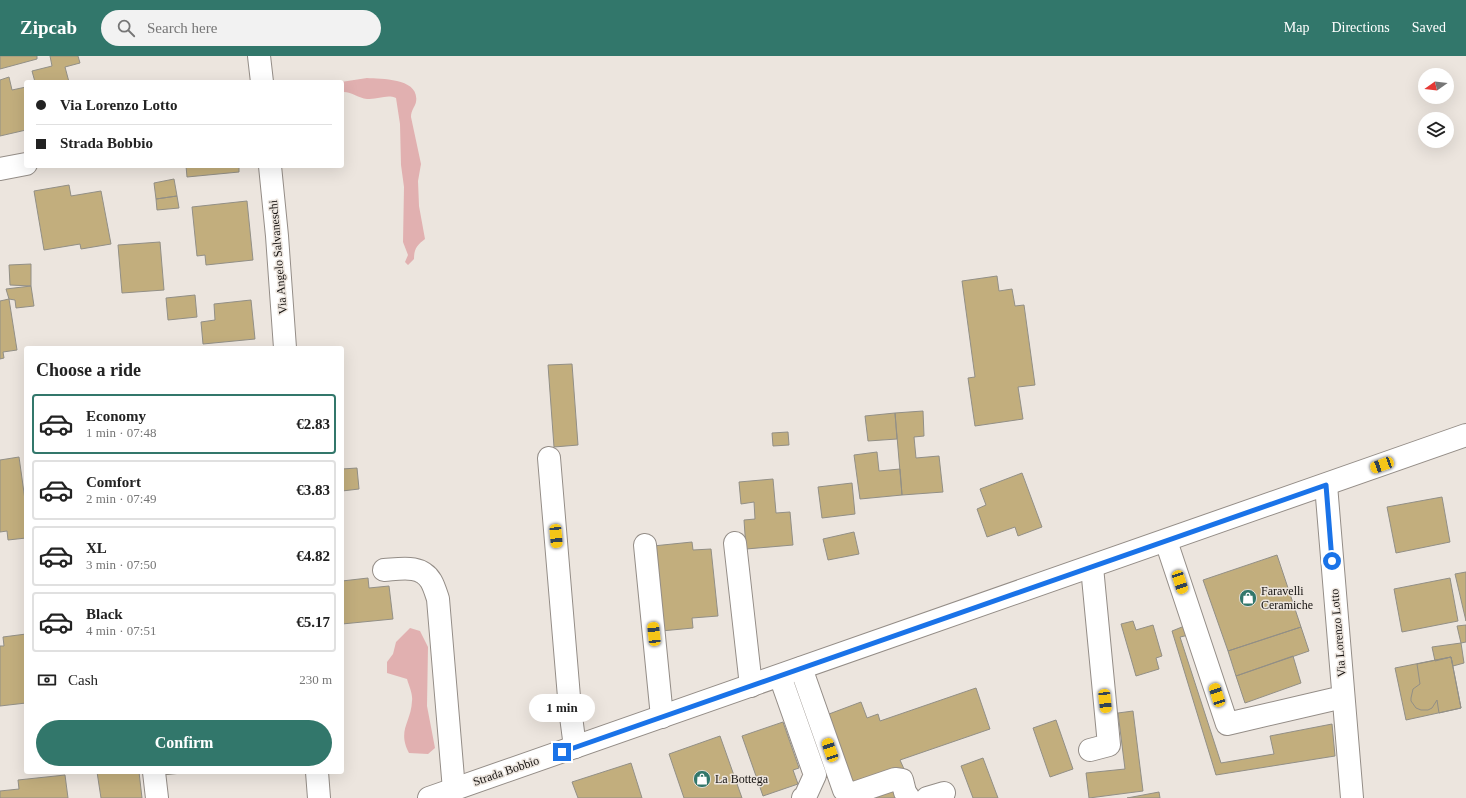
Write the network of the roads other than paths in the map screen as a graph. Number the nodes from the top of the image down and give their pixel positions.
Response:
1 (259, 56) edge
2 (262, 80) edge
3 (24, 164) edge
4 (270, 168) edge
5 (0, 169) edge
6 (285, 346) edge
7 (1466, 435) edge
8 (549, 458) dead end
9 (1326, 485) junction
10 (1166, 541) junction
11 (735, 544) dead end
12 (645, 545) dead end
13 (1092, 567) junction
14 (384, 570) dead end
15 (801, 668) junction
16 (780, 676) junction
17 (751, 686) junction
18 (1343, 696) junction
19 (662, 717) junction
20 (575, 747) junction
21 (1090, 750) dead end
22 (154, 774) edge
23 (317, 774) edge
24 (454, 790) junction
25 (157, 798) edge
26 (319, 798) edge
27 (429, 798) edge
28 (803, 798) edge
29 (909, 798) edge
30 (1352, 798) edge

1 - 2 main road
3 - 5 main road
4 - 6 main road, Via Angelo Salvaneschi
7 - 9 main road, Strada Bobbio
8 - 20 main road
9 - 10 main road, Strada Bobbio
9 - 18 main road, Via Lorenzo Lotto
10 - 13 main road, Strada Bobbio
10 - 18 main road
11 - 17 main road
12 - 19 main road
13 - 15 main road, Strada Bobbio
13 - 21 main road
14 - 24 main road
15 - 16 main road, Strada Bobbio
15 - 29 main road
16 - 17 main road, Strada Bobbio
16 - 28 main road
17 - 19 main road, Strada Bobbio
18 - 30 main road, Via Lorenzo Lotto
19 - 20 main road, Strada Bobbio
20 - 24 main road, Strada Bobbio
22 - 25 main road
23 - 26 main road
24 - 27 main road, Strada Bobbio

